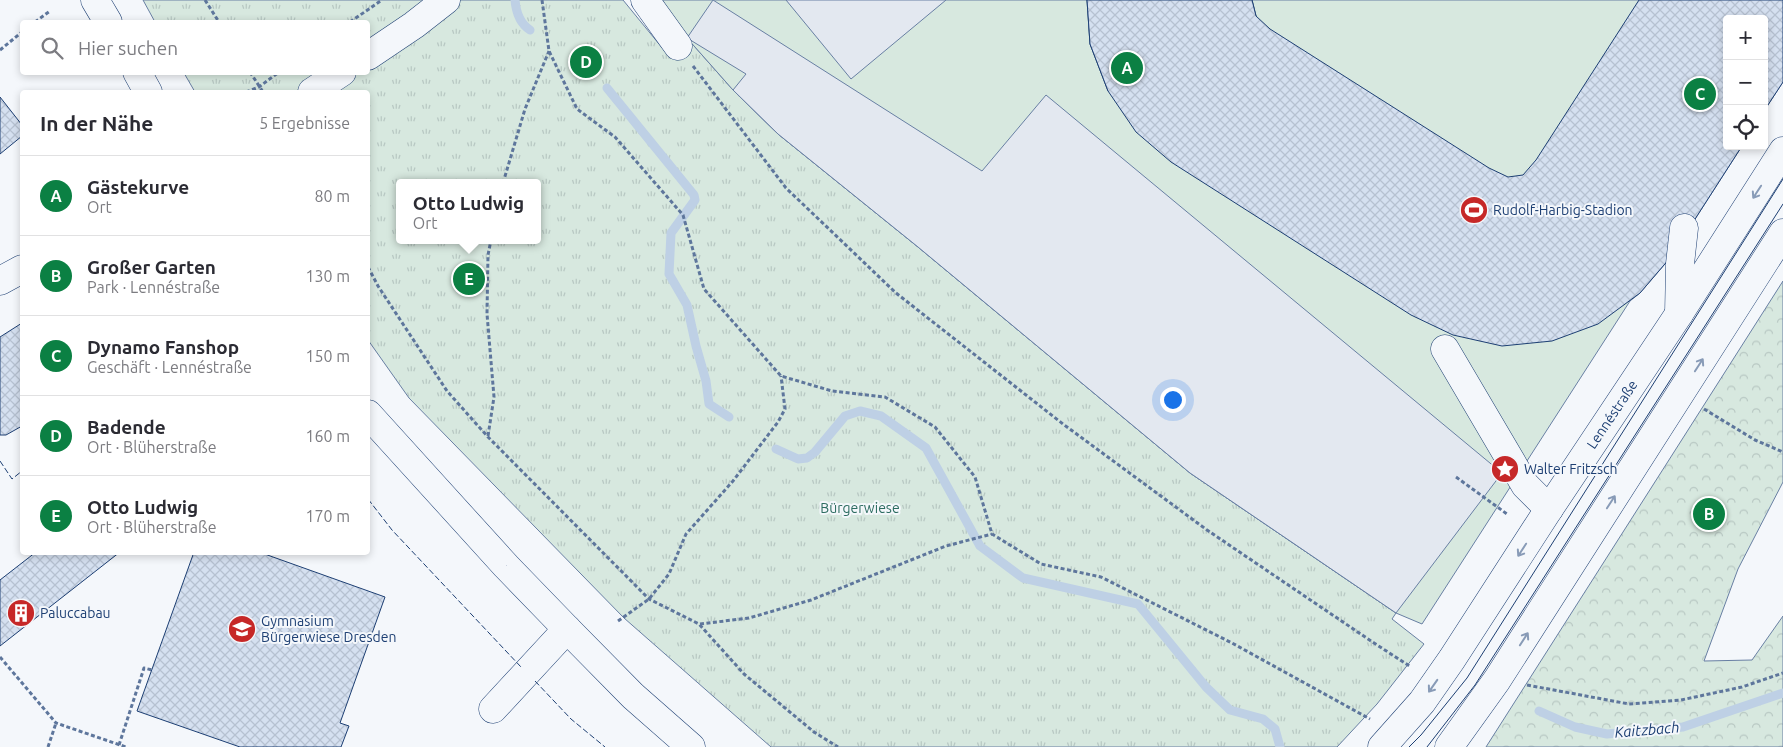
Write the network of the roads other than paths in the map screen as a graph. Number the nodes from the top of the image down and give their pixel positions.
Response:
1 (95, 0) edge
2 (446, 0) edge
3 (645, 0) edge
4 (107, 20) edge
5 (678, 46) road end
6 (370, 55) edge
7 (139, 75) edge
8 (338, 75) edge
9 (147, 90) edge
10 (315, 90) edge
11 (1783, 151) edge
12 (1684, 228) dead end
13 (1783, 233) edge
14 (20, 270) edge
15 (0, 282) edge
16 (1679, 314) junction
17 (1445, 349) dead end
18 (370, 416) edge
19 (1549, 509) junction
20 (567, 630) junction
21 (493, 709) dead end
22 (691, 747) edge
23 (1382, 747) edge
24 (1449, 747) edge

1 - 4 main road
2 - 6 main road
3 - 5 main road
7 - 9 main road
8 - 10 main road
11 -> 16 main road, Lennéstraße
12 - 16 main road
24 -> 13 main road
14 - 15 main road
16 - 19 main road, Lennéstraße
17 - 19 main road
18 - 20 main road
19 -> 23 main road, Lennéstraße
20 - 21 main road
20 - 22 main road

